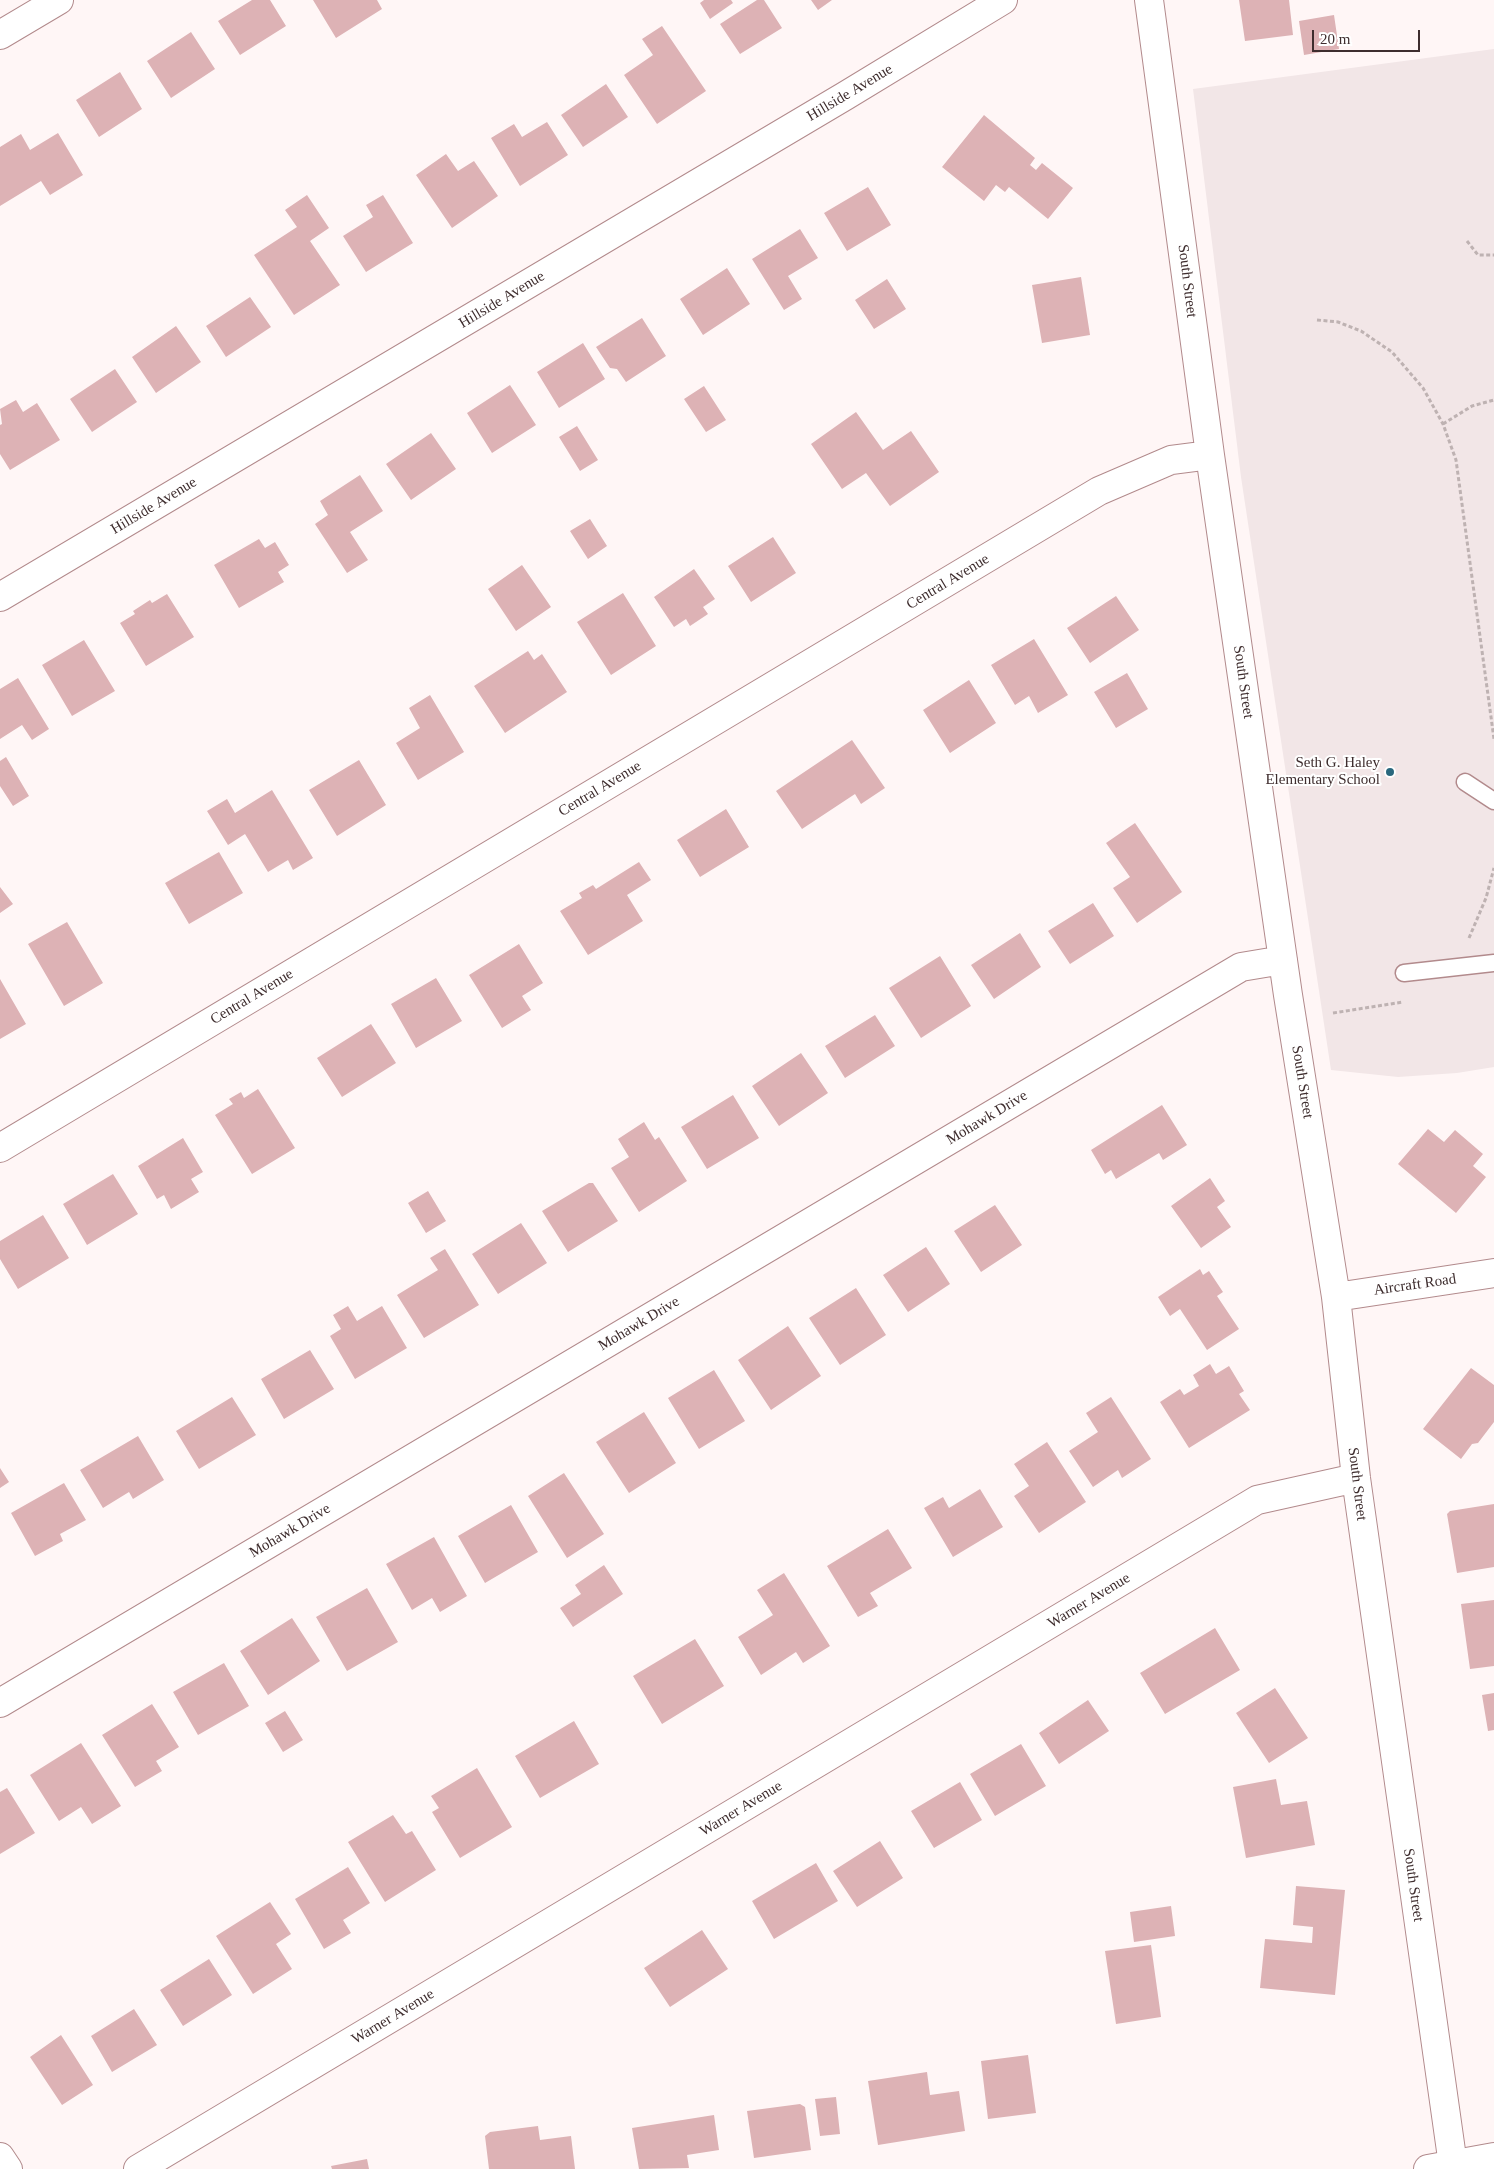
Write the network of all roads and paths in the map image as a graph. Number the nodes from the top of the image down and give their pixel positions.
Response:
1 (60, 0) edge
2 (1002, 0) edge
3 (1149, 0) edge
4 (0, 35) edge
5 (1467, 241) dead end
6 (1494, 255) edge
7 (1317, 320) dead end
8 (1494, 400) edge
9 (1443, 424) junction
10 (1210, 455) junction
11 (0, 597) edge
12 (1494, 739) edge
13 (1465, 782) dead end
14 (1494, 801) edge
15 (1283, 960) junction
16 (1494, 963) edge
17 (1404, 973) dead end
18 (0, 1148) edge
19 (1494, 1274) edge
20 (1336, 1297) junction
21 (1356, 1478) junction
22 (0, 1703) edge
23 (0, 2157) edge
24 (1494, 2158) edge
25 (1440, 2167) edge
26 (8, 2169) edge
27 (138, 2169) edge

1 - 4 street
2 - 11 street, Hillside Avenue
3 - 10 street, South Street
5 - 6 path
7 - 9 path
8 - 9 path
9 - 12 path
10 - 15 street, South Street
10 - 18 street, Central Avenue
13 - 14 lane
15 - 20 street, South Street
15 - 22 street, Mohawk Drive
16 - 17 lane
19 - 20 street, Aircraft Road
20 - 21 street, South Street
21 - 25 street, South Street
21 - 27 street, Warner Avenue
23 - 26 street
24 - 25 street

